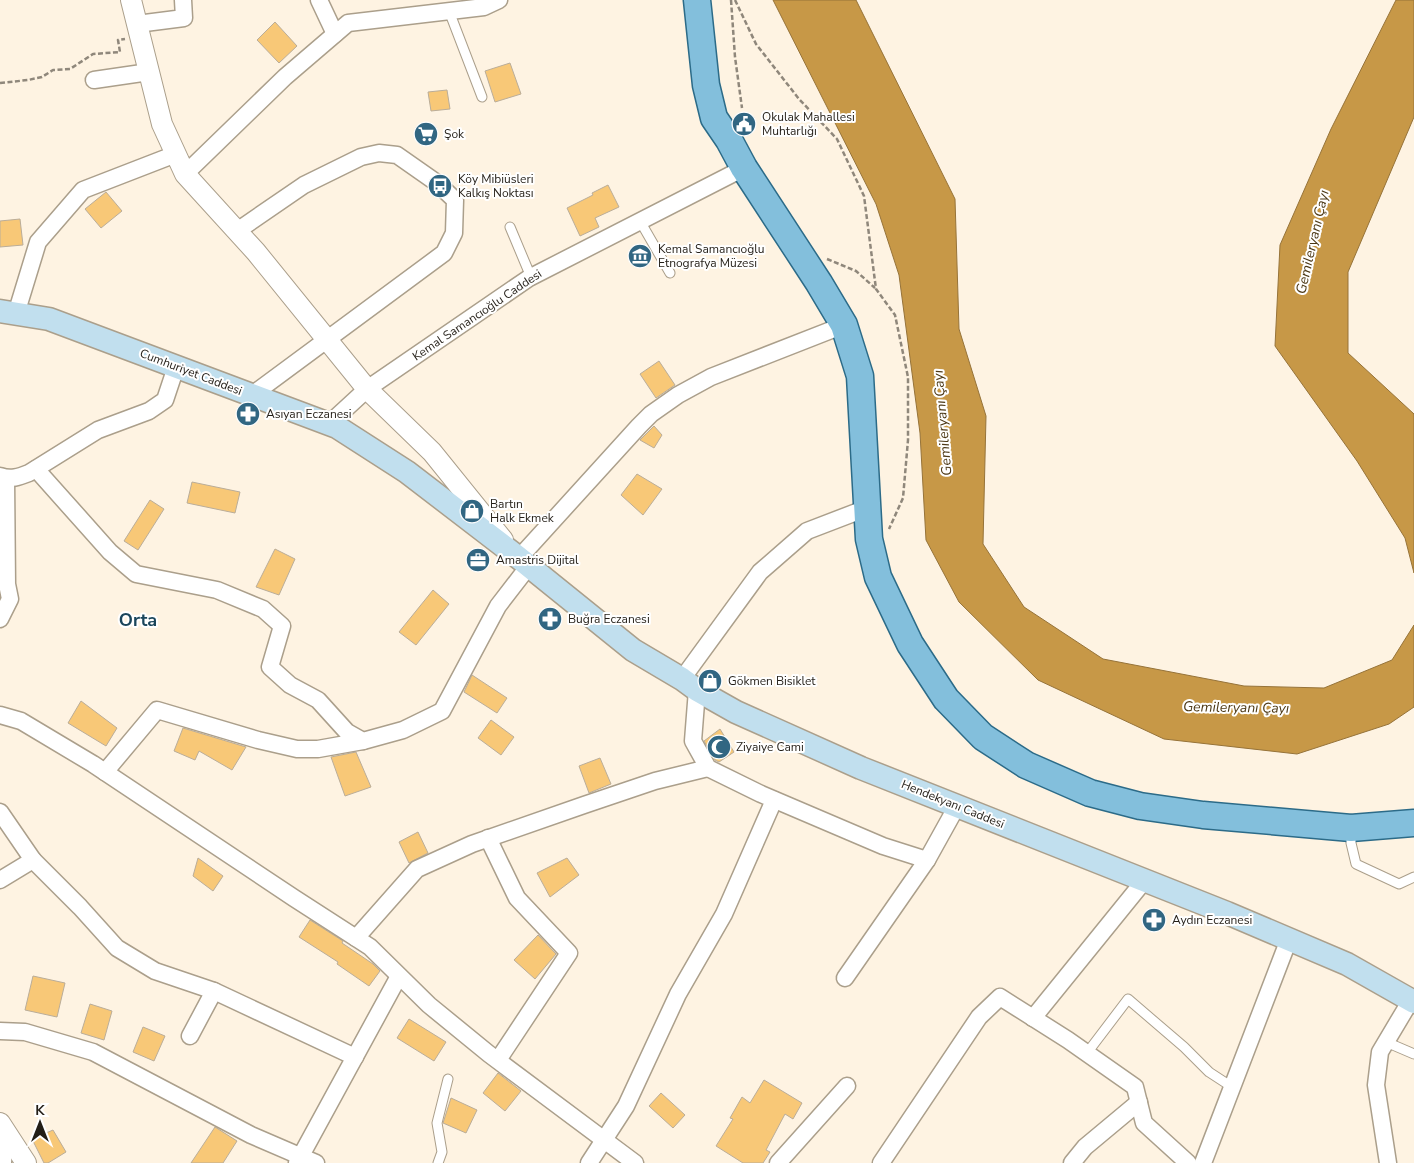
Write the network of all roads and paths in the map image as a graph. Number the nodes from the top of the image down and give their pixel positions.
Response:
1 (132, 0) edge
2 (183, 0) edge
3 (319, 0) edge
4 (499, 0) edge
5 (697, 0) edge
6 (733, 0) edge
7 (448, 11) junction
8 (139, 29) junction
9 (335, 34) junction
10 (149, 72) junction
11 (94, 80) dead end
12 (0, 83) edge
13 (482, 97) dead end
14 (742, 108) dead end
15 (176, 154) junction
16 (744, 168) junction
17 (185, 174) junction
18 (640, 221) junction
19 (510, 227) dead end
20 (237, 231) junction
21 (801, 255) junction
22 (670, 273) dead end
23 (531, 277) junction
24 (876, 289) junction
25 (8, 313) edge
26 (844, 325) junction
27 (327, 340) junction
28 (176, 367) junction
29 (367, 389) junction
30 (252, 395) junction
31 (329, 424) junction
32 (36, 469) junction
33 (3, 477) edge
34 (867, 508) junction
35 (871, 551) junction
36 (523, 563) junction
37 (0, 619) edge
38 (689, 685) junction
39 (0, 716) edge
40 (363, 742) junction
41 (708, 768) junction
42 (106, 772) junction
43 (774, 800) junction
44 (957, 806) junction
45 (0, 812) edge
46 (1414, 823) edge
47 (1351, 828) junction
48 (488, 838) junction
49 (33, 860) junction
50 (927, 860) junction
51 (1414, 877) edge
52 (0, 880) edge
53 (1144, 880) junction
54 (356, 938) junction
55 (1289, 939) junction
56 (399, 976) junction
57 (845, 978) dead end
58 (214, 991) junction
59 (1413, 1001) edge
60 (1033, 1018) junction
61 (0, 1031) edge
62 (190, 1036) dead end
63 (1386, 1042) junction
64 (1087, 1053) junction
65 (1414, 1054) edge
66 (355, 1057) junction
67 (498, 1060) junction
68 (448, 1079) dead end
69 (847, 1086) dead end
70 (1232, 1087) junction
71 (1139, 1102) junction
72 (2, 1127) edge
73 (604, 1140) junction
74 (305, 1161) edge
75 (3, 1163) edge
76 (26, 1163) edge
77 (438, 1163) edge
78 (589, 1163) edge
79 (635, 1163) edge
80 (778, 1163) edge
81 (881, 1163) edge
82 (1072, 1163) edge
83 (1188, 1163) edge
84 (1203, 1163) edge
85 (1388, 1163) edge

1 - 8 street
2 - 8 street
3 - 9 street
4 - 7 street
5 - 16 main road
6 - 14 path
6 - 24 path
7 - 9 street
7 - 13 lane
8 - 10 street
8 - 12 path
9 - 17 street
10 - 11 street
10 - 15 street
15 - 17 street
15 - 25 street
16 - 18 street, Kemal Samancıoğlu Caddesi
16 - 21 main road
17 - 20 street
18 - 22 lane
18 - 23 street, Kemal Samancıoğlu Caddesi
19 - 23 lane
20 - 27 street
20 - 27 street
21 - 24 path
21 - 26 main road
23 - 29 street, Kemal Samancıoğlu Caddesi
24 - 35 path
25 - 28 main road, Cumhuriyet Caddesi
26 - 34 main road
26 - 36 street
27 - 29 street
27 - 30 street
28 - 30 main road, Cumhuriyet Caddesi
28 - 32 street
29 - 31 street, Kemal Samancıoğlu Caddesi
29 - 36 street
30 - 31 main road, Cumhuriyet Caddesi
31 - 36 main road, Cumhuriyet Caddesi
32 - 33 street
32 - 40 street
33 - 37 street
34 - 35 main road
34 - 38 street
35 - 47 main road
36 - 38 main road, Hendekyanı Caddesi
36 - 40 street
38 - 41 street
38 - 44 main road, Hendekyanı Caddesi
39 - 42 street
40 - 42 street
41 - 43 street
41 - 48 street
42 - 54 street
43 - 50 street
43 - 73 street
44 - 50 street
44 - 53 main road, Hendekyanı Caddesi
45 - 49 street
46 - 47 main road
47 - 51 lane
48 - 54 street
48 - 67 street
49 - 52 street
49 - 58 street
50 - 57 street
53 - 55 main road, Hendekyanı Caddesi
53 - 60 street
54 - 56 street
55 - 59 main road, Hendekyanı Caddesi
55 - 70 street
56 - 66 street
56 - 67 street
58 - 62 street
58 - 66 street
59 - 63 street
60 - 64 street
60 - 81 street
61 - 74 street
63 - 65 lane
63 - 85 street
64 - 70 lane
64 - 71 street
66 - 74 street
67 - 73 street
68 - 77 lane
69 - 80 street
70 - 84 street
71 - 82 street
71 - 83 street
72 - 75 street
72 - 76 street
73 - 78 street
73 - 79 street

